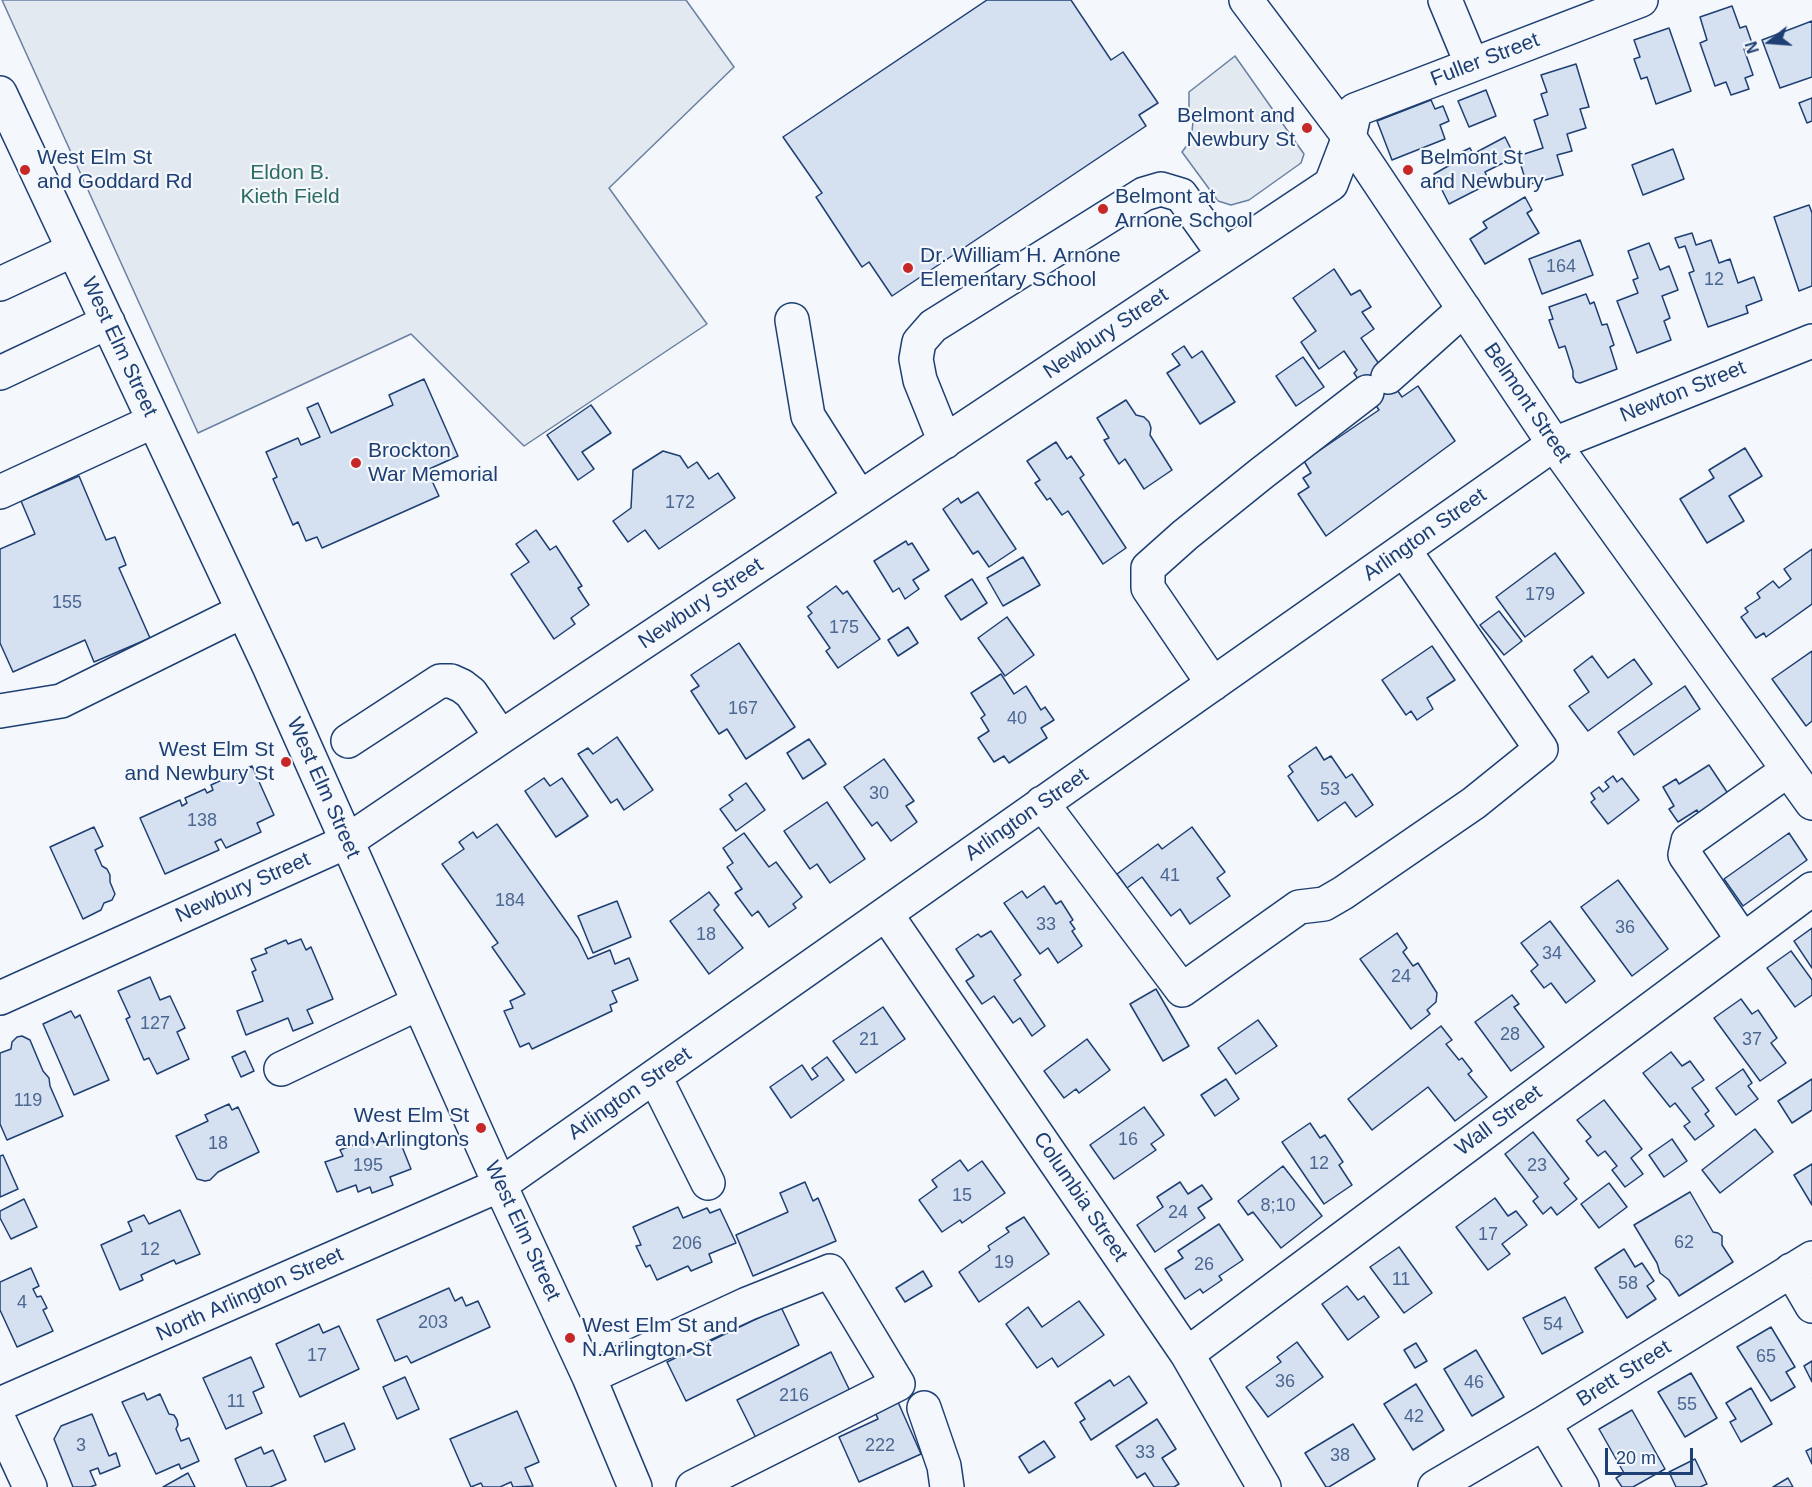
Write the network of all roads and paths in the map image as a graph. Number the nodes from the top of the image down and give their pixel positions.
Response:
1 (1246, 0) edge
2 (1445, 0) edge
3 (1641, 0) edge
4 (1574, 12) edge
5 (1472, 65) junction
6 (0, 93) edge
7 (1349, 137) junction
8 (73, 250) junction
9 (1224, 255) junction
10 (0, 284) edge
11 (1464, 309) junction
12 (792, 320) dead end
13 (108, 322) junction
14 (1812, 341) edge
15 (0, 373) edge
16 (154, 421) junction
17 (945, 442) junction
18 (1554, 444) junction
19 (0, 492) edge
20 (860, 498) junction
21 (1404, 550) junction
22 (243, 611) junction
23 (1213, 684) junction
24 (0, 711) edge
25 (501, 737) junction
26 (348, 741) dead end
27 (1788, 770) junction
28 (1042, 803) junction
29 (1812, 803) edge
30 (346, 842) junction
31 (1812, 889) edge
32 (886, 914) junction
33 (1743, 940) junction
34 (0, 998) edge
35 (419, 1003) junction
36 (281, 1069) dead end
37 (655, 1077) junction
38 (708, 1183) dead end
39 (500, 1185) junction
40 (1802, 1264) edge
41 (1812, 1306) edge
42 (1187, 1354) junction
43 (589, 1377) junction
44 (0, 1404) edge
45 (924, 1408) dead end
46 (0, 1422) edge
47 (1544, 1423) junction
48 (30, 1487) edge
49 (635, 1487) edge
50 (693, 1487) edge
51 (947, 1487) edge
52 (1264, 1487) edge
53 (1435, 1487) edge
54 (1582, 1487) edge

1 - 7 street, Belmont Street
2 - 5 street
3 - 4 street, Fuller Street
4 - 5 street, Fuller Street
5 - 7 street, Fuller Street
6 - 8 street, West Elm Street
7 - 9 street, Newbury Street
7 - 11 street, Belmont Street
8 - 10 street
8 - 13 street, West Elm Street
9 - 17 street, Newbury Street
9 - 17 street
11 - 18 street, Belmont Street
11 - 23 street
12 - 20 street
13 - 15 street
13 - 16 street, West Elm Street
14 - 18 street, Newton Street
16 - 19 street
16 - 22 street, West Elm Street
17 - 20 street, Newbury Street
18 - 21 street, Arlington Street
18 - 27 street, Belmont Street
20 - 25 street, Newbury Street
21 - 23 street, Arlington Street
21 - 28 street
22 - 24 street
22 - 30 street, West Elm Street
23 - 28 street, Arlington Street
25 - 26 street
25 - 30 street, Newbury Street
27 - 29 street, Belmont Street
27 - 33 street
28 - 32 street, Arlington Street
30 - 34 street, Newbury Street
30 - 35 street, West Elm Street
31 - 33 street, Wall Street
32 - 37 street, Arlington Street
32 - 42 street, Columbia Street
33 - 42 street, Wall Street
35 - 36 street
35 - 39 street, West Elm Street
37 - 38 street
37 - 39 street, Arlington Street
39 - 43 street, West Elm Street
39 - 44 street, North Arlington Street
40 - 41 street
40 - 47 street, Brett Street
42 - 52 street, Columbia Street
43 - 49 street, West Elm Street
43 - 50 street
45 - 51 street
46 - 48 street
47 - 53 street, Brett Street
47 - 54 street

